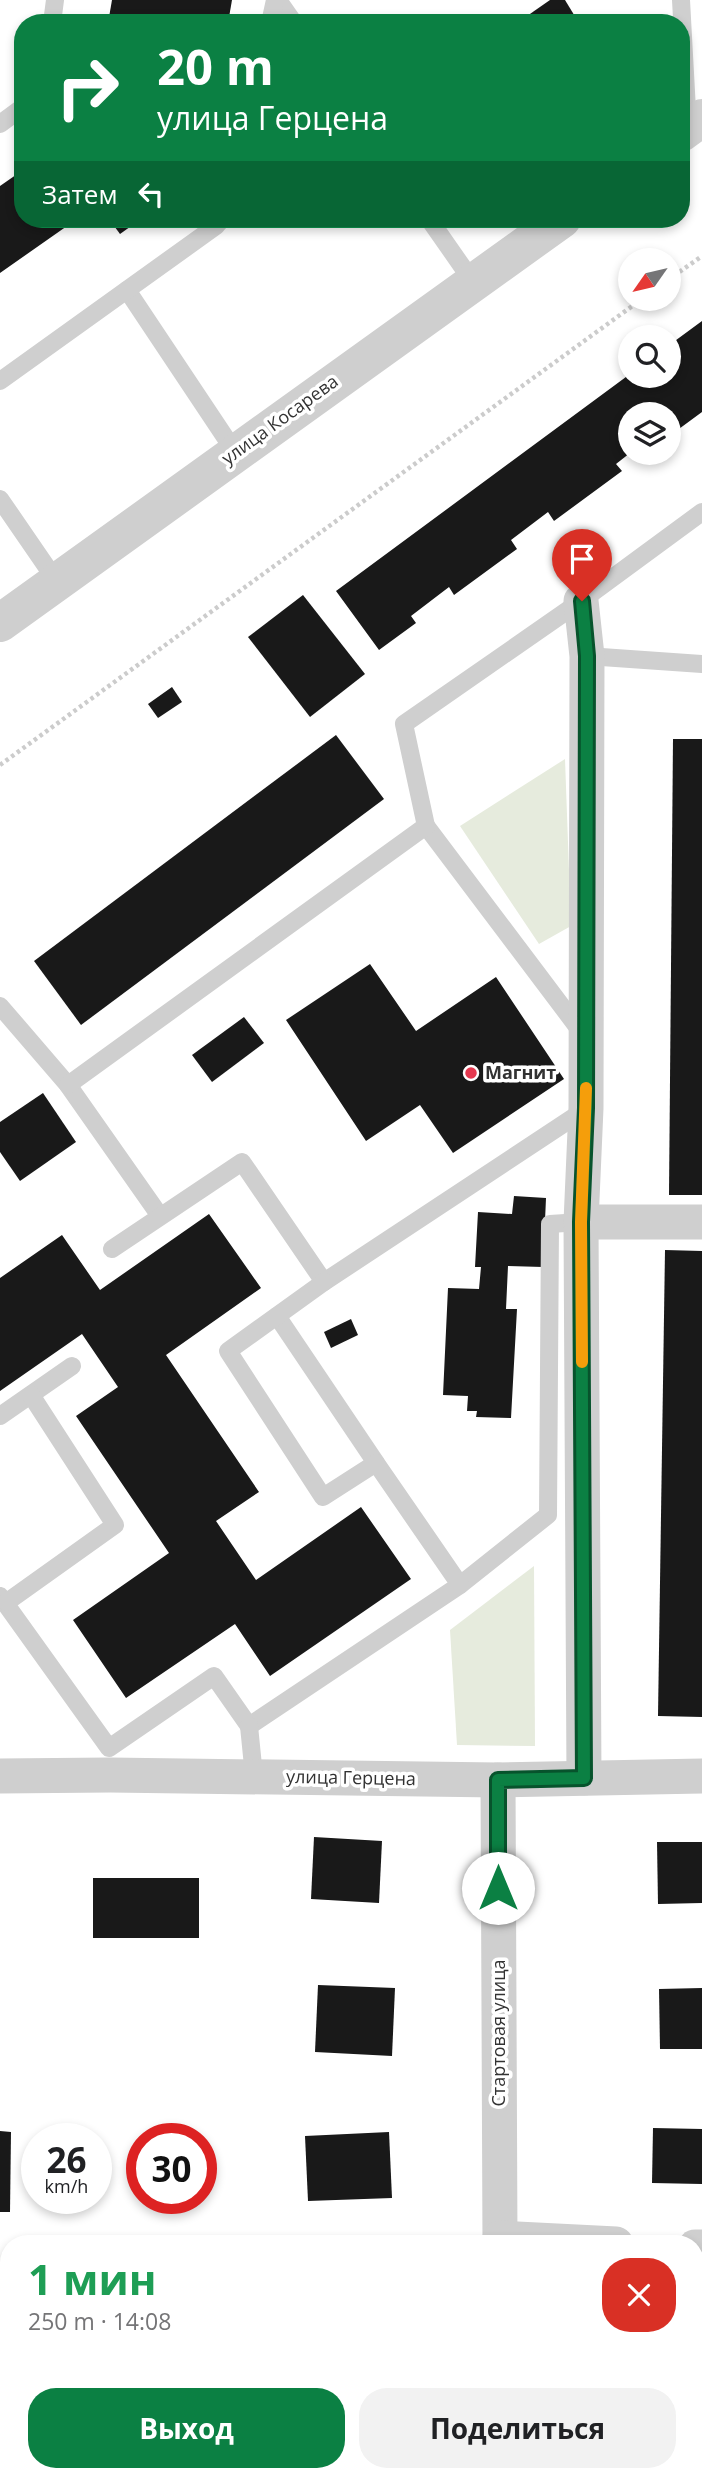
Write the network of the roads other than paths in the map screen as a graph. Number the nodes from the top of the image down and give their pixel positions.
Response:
1 (213, 228) edge
2 (435, 228) edge
3 (549, 228) edge
4 (473, 282) junction
5 (127, 290) junction
6 (0, 381) edge
7 (235, 452) junction
8 (0, 499) edge
9 (702, 512) edge
10 (57, 582) junction
11 (582, 601) junction
12 (0, 623) edge
13 (587, 656) junction
14 (702, 664) edge
15 (426, 826) junction
16 (0, 1006) edge
17 (586, 1039) junction
18 (68, 1085) junction
19 (586, 1108) junction
20 (160, 1216) junction
21 (581, 1222) junction
22 (702, 1222) edge
23 (112, 1249) dead end
24 (324, 1282) junction
25 (277, 1316) junction
26 (72, 1366) dead end
27 (32, 1395) junction
28 (0, 1416) edge
29 (376, 1463) junction
30 (460, 1585) junction
31 (3, 1599) edge
32 (249, 1726) junction
33 (110, 1761) junction
34 (0, 1776) edge
35 (254, 1776) junction
36 (702, 1776) edge
37 (584, 1778) junction
38 (498, 1780) junction
39 (500, 2235) edge

1 - 5 lane
2 - 4 lane
3 - 4 street, улица Косарева
4 - 7 street, улица Косарева
5 - 6 lane
5 - 7 lane
7 - 10 street, улица Косарева
8 - 10 lane
9 - 11 lane
10 - 12 street, улица Косарева
11 - 13 street
11 - 15 lane
13 - 14 lane
13 - 17 street
15 - 17 lane
15 - 18 lane
16 - 18 lane
17 - 19 street
18 - 20 lane
19 - 21 street
19 - 24 lane
20 - 23 lane
20 - 24 lane
21 - 22 street
21 - 30 lane
21 - 37 street
24 - 25 lane
25 - 29 lane
25 - 29 lane
26 - 27 lane
27 - 28 lane
27 - 31 lane
29 - 30 lane
30 - 32 lane
31 - 33 lane
32 - 33 lane
32 - 35 lane
33 - 34 street, улица Герцена
33 - 35 street, улица Герцена
35 - 38 street, улица Герцена
36 - 37 street, улица Герцена
37 - 38 street, улица Герцена
38 - 39 street, Стартовая улица

